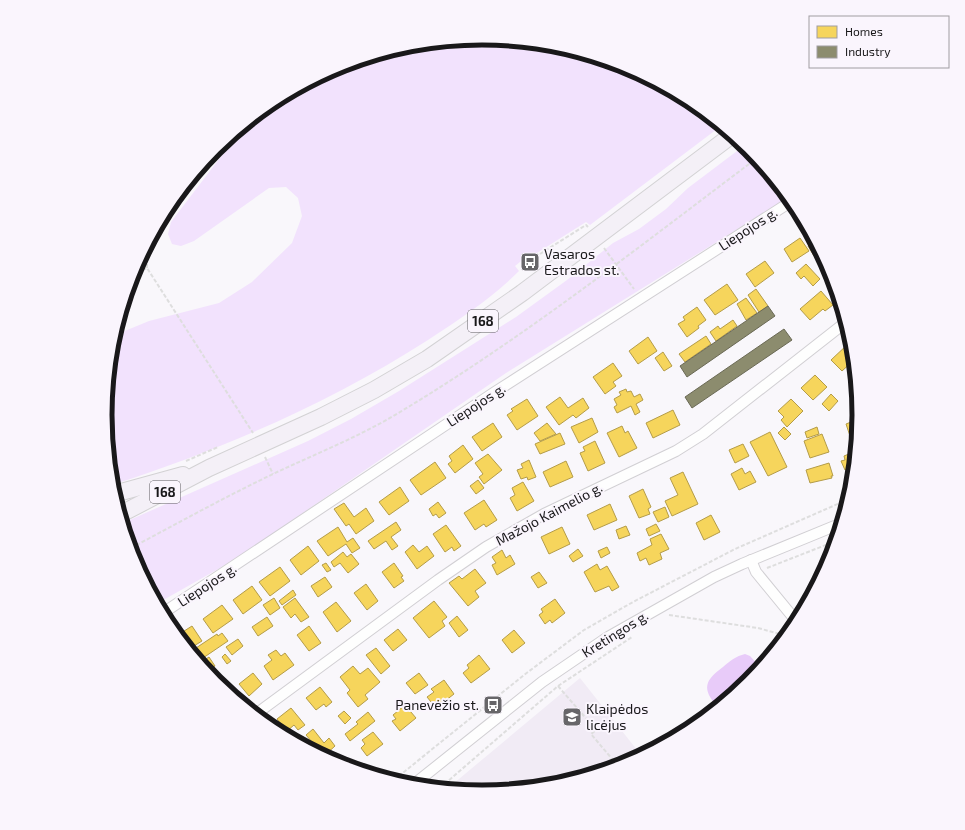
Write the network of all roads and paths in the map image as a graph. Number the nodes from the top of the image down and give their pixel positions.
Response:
1 (728, 138) edge
2 (752, 162) edge
3 (787, 204) edge
4 (147, 260) edge
5 (147, 268) junction
6 (142, 271) edge
7 (841, 326) edge
8 (259, 445) junction
9 (209, 468) junction
10 (273, 474) junction
11 (121, 492) edge
12 (125, 512) edge
13 (836, 526) edge
14 (829, 544) edge
15 (136, 545) edge
16 (751, 560) junction
17 (756, 572) junction
18 (168, 610) edge
19 (671, 612) dead end
20 (793, 617) edge
21 (638, 633) dead end
22 (780, 634) edge
23 (558, 686) junction
24 (260, 711) edge
25 (613, 761) edge
26 (420, 780) edge
27 (446, 783) edge

1 - 8 main road, 168
2 - 10 path
3 - 18 street, Liepojos g.
4 - 5 path
5 - 6 path
5 - 8 path
7 - 24 street, Mažojo Kaimelio g.
8 - 9 main road, 168
8 - 10 path
9 - 11 main road, 168
9 - 12 main road, 168
10 - 15 path
13 - 16 street, Kretingos g.
14 - 17 path
16 - 17 street
16 - 26 street, Kretingos g.
17 - 20 street
19 - 22 path
21 - 23 path
23 - 25 path
23 - 27 path

